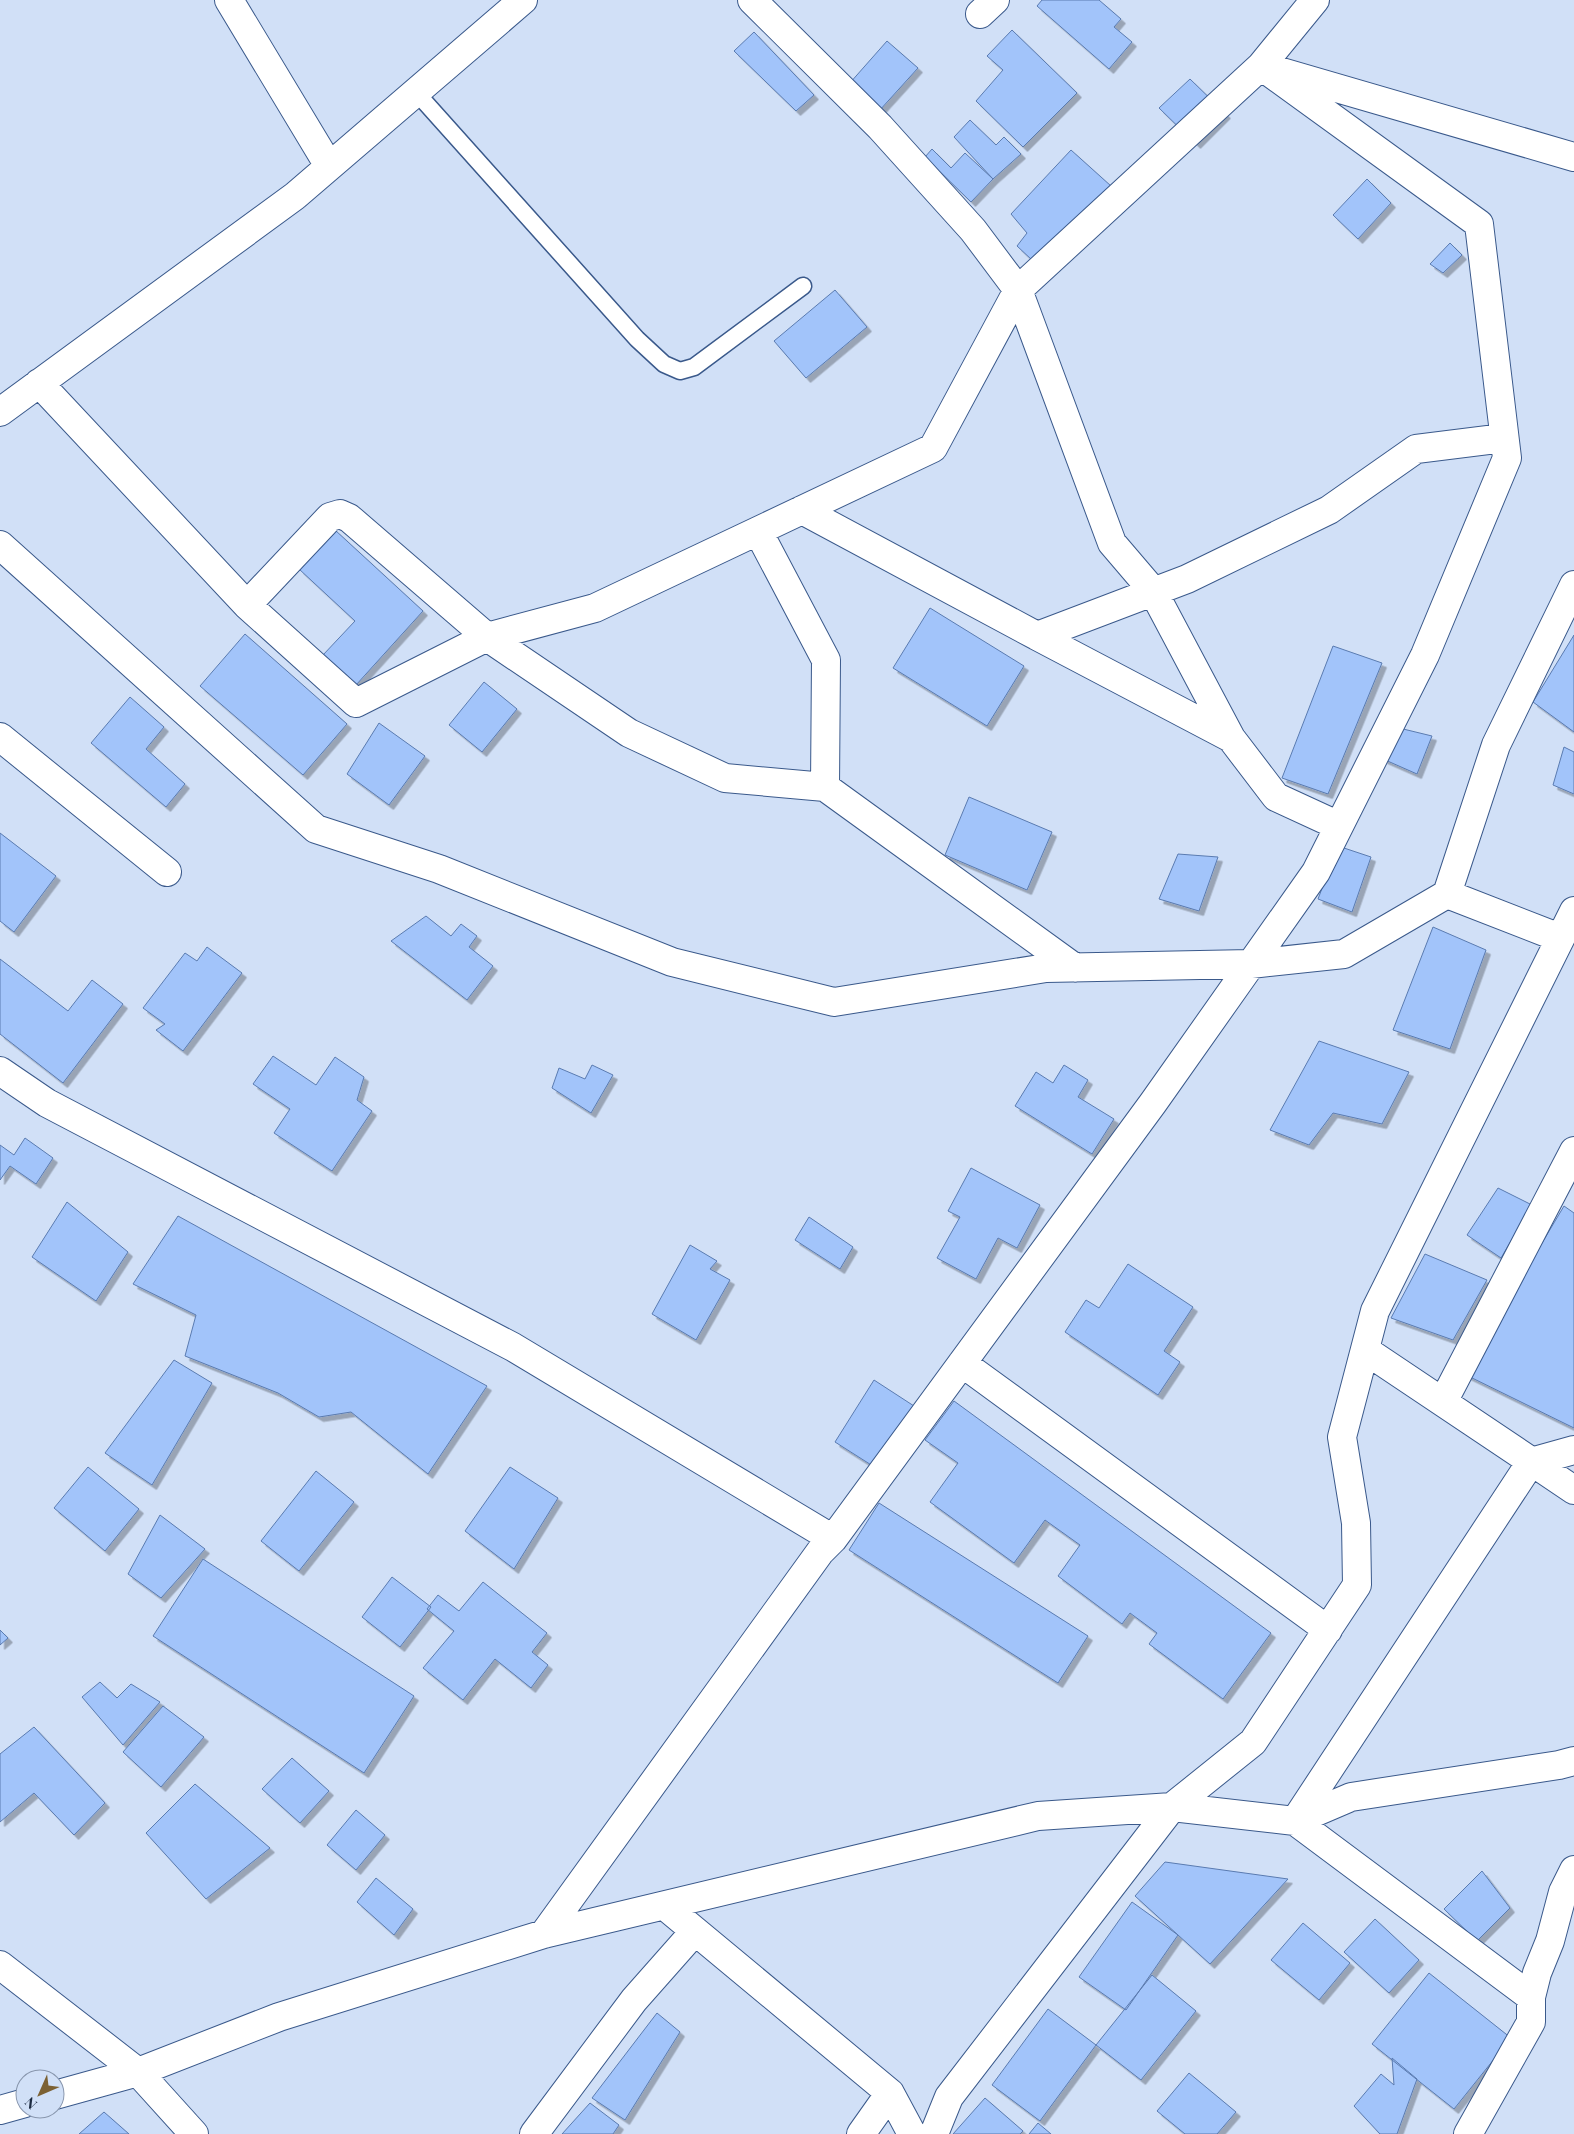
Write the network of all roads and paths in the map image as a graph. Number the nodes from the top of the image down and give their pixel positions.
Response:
1 (229, 0) edge
2 (523, 0) edge
3 (752, 0) edge
4 (1315, 0) edge
5 (1261, 66) junction
6 (415, 91) junction
7 (1574, 157) edge
8 (329, 166) junction
9 (803, 286) dead end
10 (1018, 290) junction
11 (39, 383) junction
12 (0, 412) edge
13 (1504, 438) junction
14 (802, 510) junction
15 (758, 531) junction
16 (0, 545) edge
17 (1574, 585) edge
18 (1153, 591) junction
19 (247, 605) junction
20 (1038, 636) junction
21 (488, 637) junction
22 (0, 737) edge
23 (1231, 738) junction
24 (825, 786) junction
25 (1339, 826) junction
26 (167, 872) dead end
27 (1446, 894) junction
28 (1574, 911) edge
29 (1560, 938) junction
30 (1251, 964) junction
31 (1075, 968) junction
32 (0, 1071) edge
33 (1574, 1151) edge
34 (1364, 1350) junction
35 (962, 1363) junction
36 (1443, 1402) junction
37 (1574, 1450) edge
38 (1531, 1462) junction
39 (1574, 1490) edge
40 (833, 1539) junction
41 (1328, 1630) junction
42 (1574, 1761) edge
43 (1172, 1807) junction
44 (1295, 1821) junction
45 (1574, 1870) edge
46 (665, 1906) junction
47 (695, 1931) junction
48 (544, 1934) junction
49 (0, 1965) edge
50 (1531, 1997) junction
51 (138, 2072) junction
52 (65, 2092) edge
53 (890, 2093) junction
54 (15, 2106) edge
55 (0, 2110) edge
56 (1471, 2133) edge
57 (194, 2134) edge
58 (534, 2134) edge
59 (861, 2134) edge
60 (912, 2134) edge
61 (934, 2134) edge

1 - 8 street
2 - 6 street
3 - 10 street
4 - 5 street
5 - 7 street
5 - 10 street
5 - 13 street
6 - 8 street
6 - 9 lane
8 - 11 street
10 - 14 street
10 - 18 street
11 - 12 street
11 - 19 street
13 - 18 street
13 - 25 street
14 - 15 street
14 - 20 street
15 - 21 street
15 - 24 street
16 - 31 street
17 - 27 street
18 - 20 street
18 - 23 street
19 - 21 street
19 - 21 street
20 - 23 street
21 - 24 street
22 - 26 street
23 - 25 street
24 - 31 street
25 - 30 street
27 - 29 street
27 - 30 street
28 - 29 street
29 - 34 street
30 - 31 street
30 - 35 street
32 - 40 street
33 - 36 street
34 - 36 street
34 - 41 street
35 - 40 street
35 - 41 street
36 - 38 street
37 - 38 street
38 - 39 street
38 - 44 street
40 - 48 street
41 - 43 street
42 - 44 street
43 - 44 street
43 - 46 street
43 - 61 street
44 - 50 street
45 - 50 street
46 - 47 street
46 - 48 street
47 - 53 street
47 - 58 street
48 - 51 street
49 - 51 street
50 - 56 street
51 - 52 street
51 - 57 street
53 - 59 street
53 - 60 street
54 - 55 street

